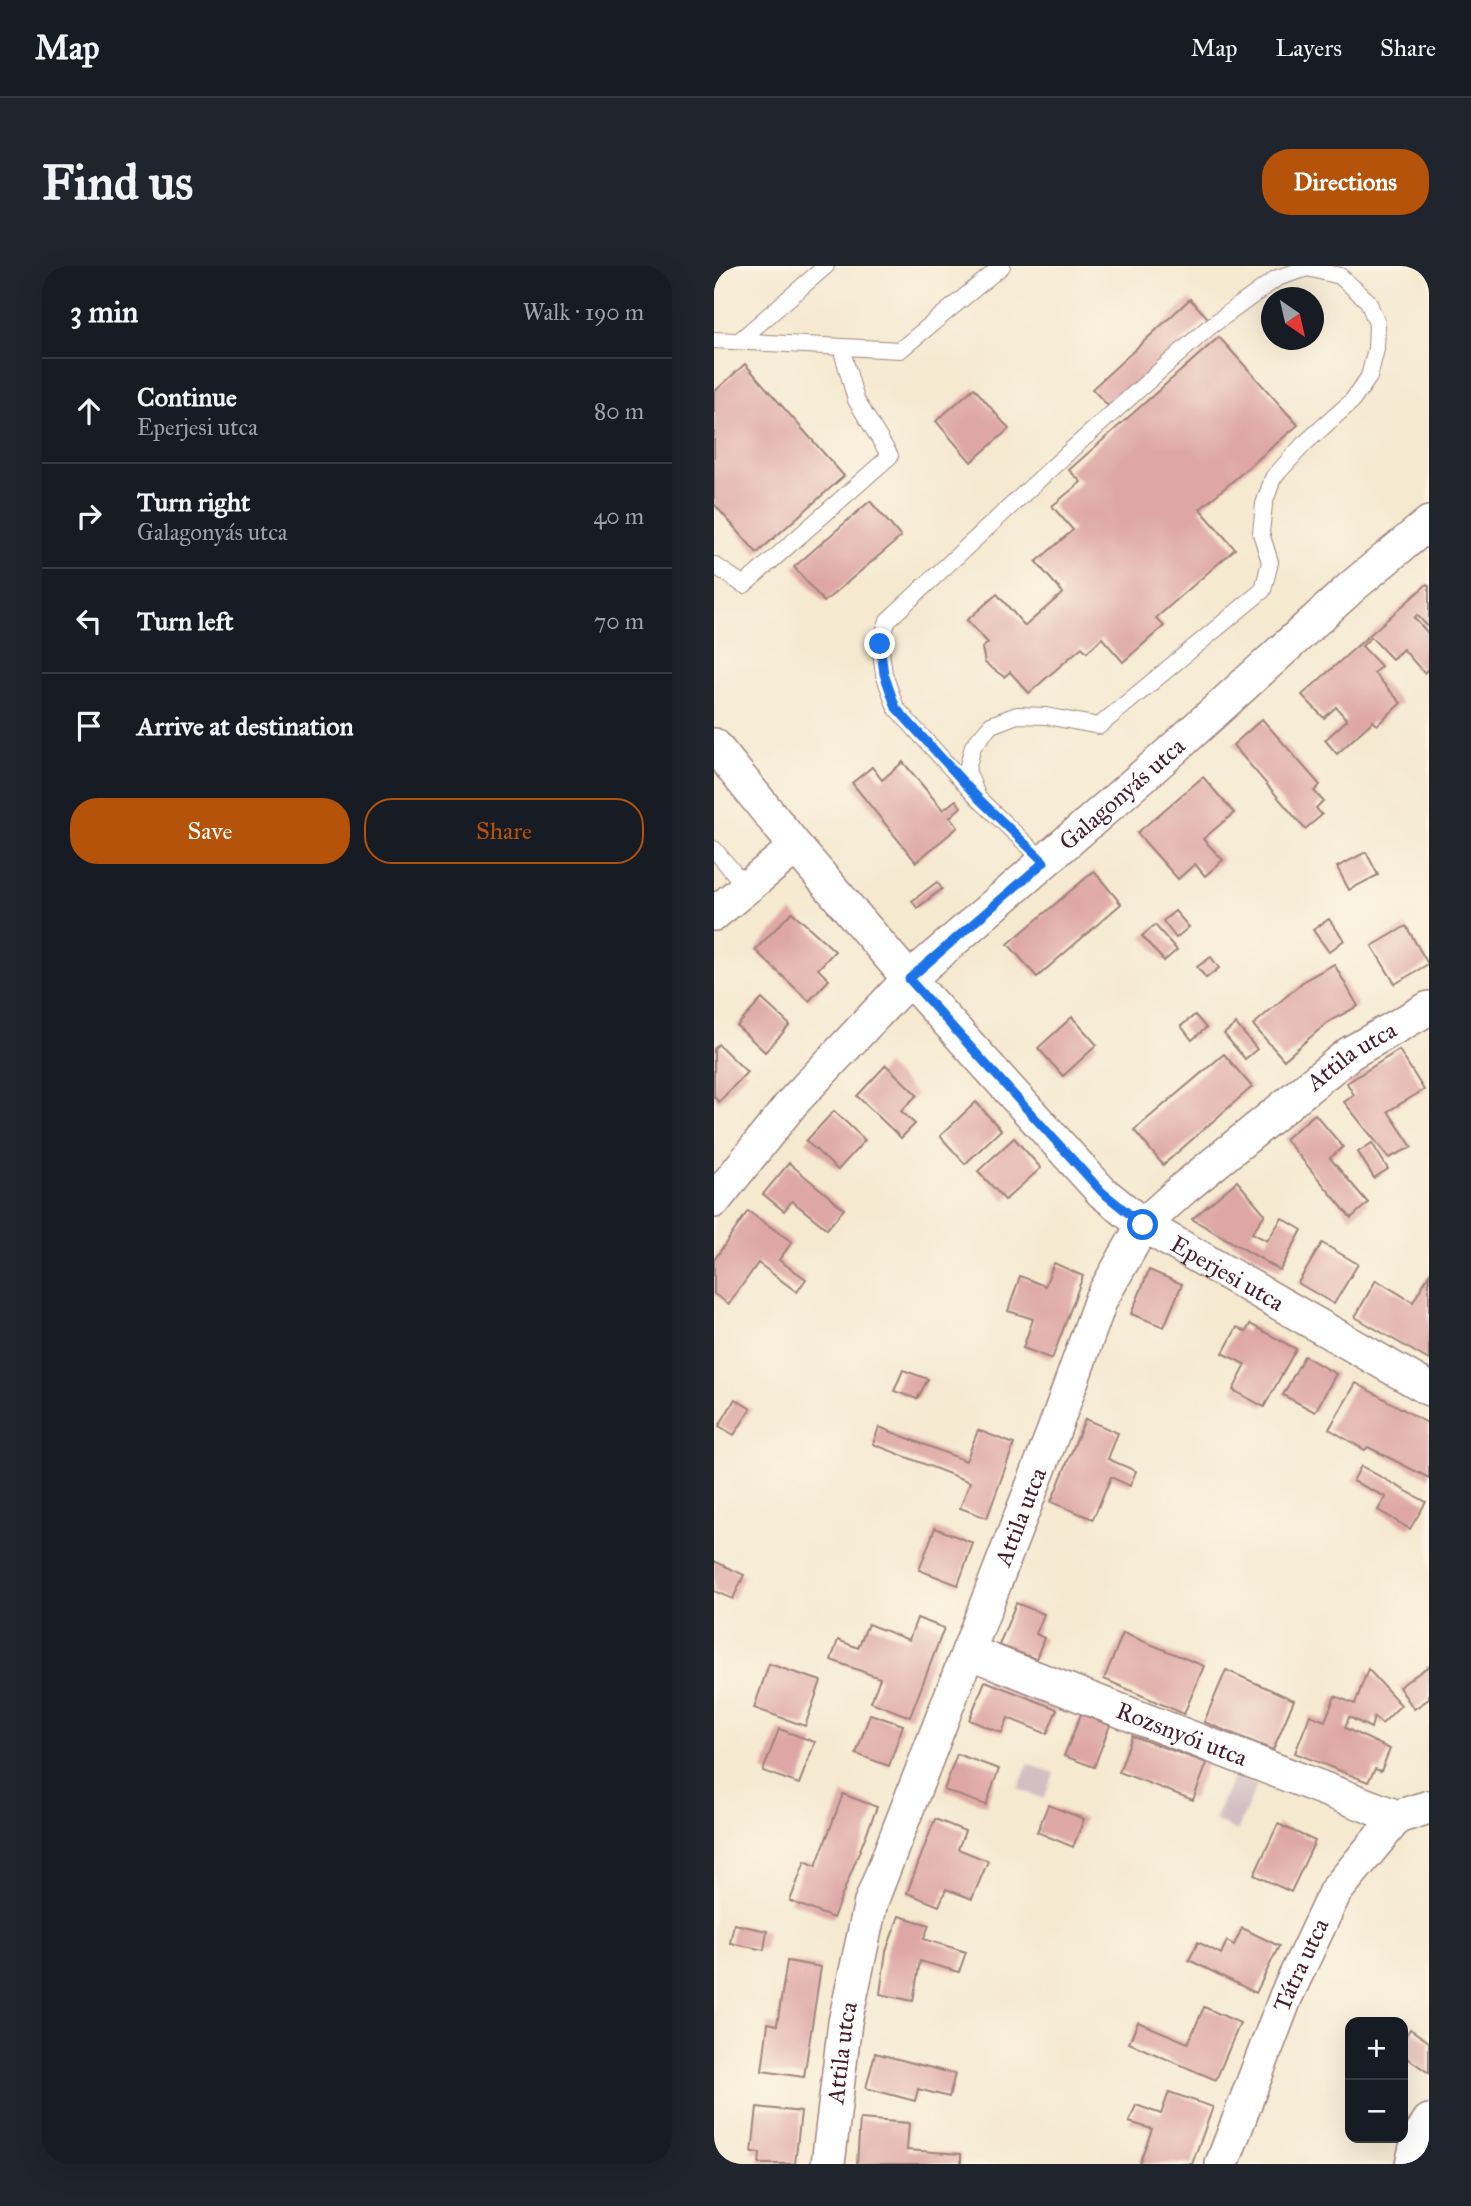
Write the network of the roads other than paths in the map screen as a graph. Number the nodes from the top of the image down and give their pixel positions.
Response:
1 (826, 266) edge
2 (1002, 266) edge
3 (714, 340) edge
4 (739, 341) junction
5 (841, 347) junction
6 (1429, 523) edge
7 (714, 565) edge
8 (714, 745) edge
9 (978, 798) junction
10 (796, 847) junction
11 (714, 849) edge
12 (1044, 862) junction
13 (746, 887) junction
14 (714, 914) edge
15 (909, 979) junction
16 (1429, 1008) edge
17 (714, 1201) edge
18 (1143, 1225) junction
19 (1429, 1389) edge
20 (968, 1652) junction
21 (1429, 1807) edge
22 (1397, 1817) junction
23 (1429, 2121) edge
24 (828, 2164) edge
25 (1222, 2164) edge
26 (1412, 2164) edge

1 - 4 lane
2 - 5 lane
3 - 4 lane
4 - 5 lane
5 - 7 lane
6 - 12 street, Galagonyás utca
8 - 10 street, Eperjesi utca
9 - 9 lane
9 - 12 lane
10 - 13 street
10 - 15 street, Eperjesi utca
11 - 13 lane
12 - 15 street, Galagonyás utca
13 - 14 street
15 - 17 street, Galagonyás utca
15 - 18 street, Eperjesi utca
16 - 18 street, Attila utca
18 - 19 street, Eperjesi utca
18 - 20 street, Attila utca
20 - 22 street, Rozsnyói utca
20 - 24 street, Attila utca
21 - 22 street
22 - 25 street, Tátra utca
23 - 26 street

